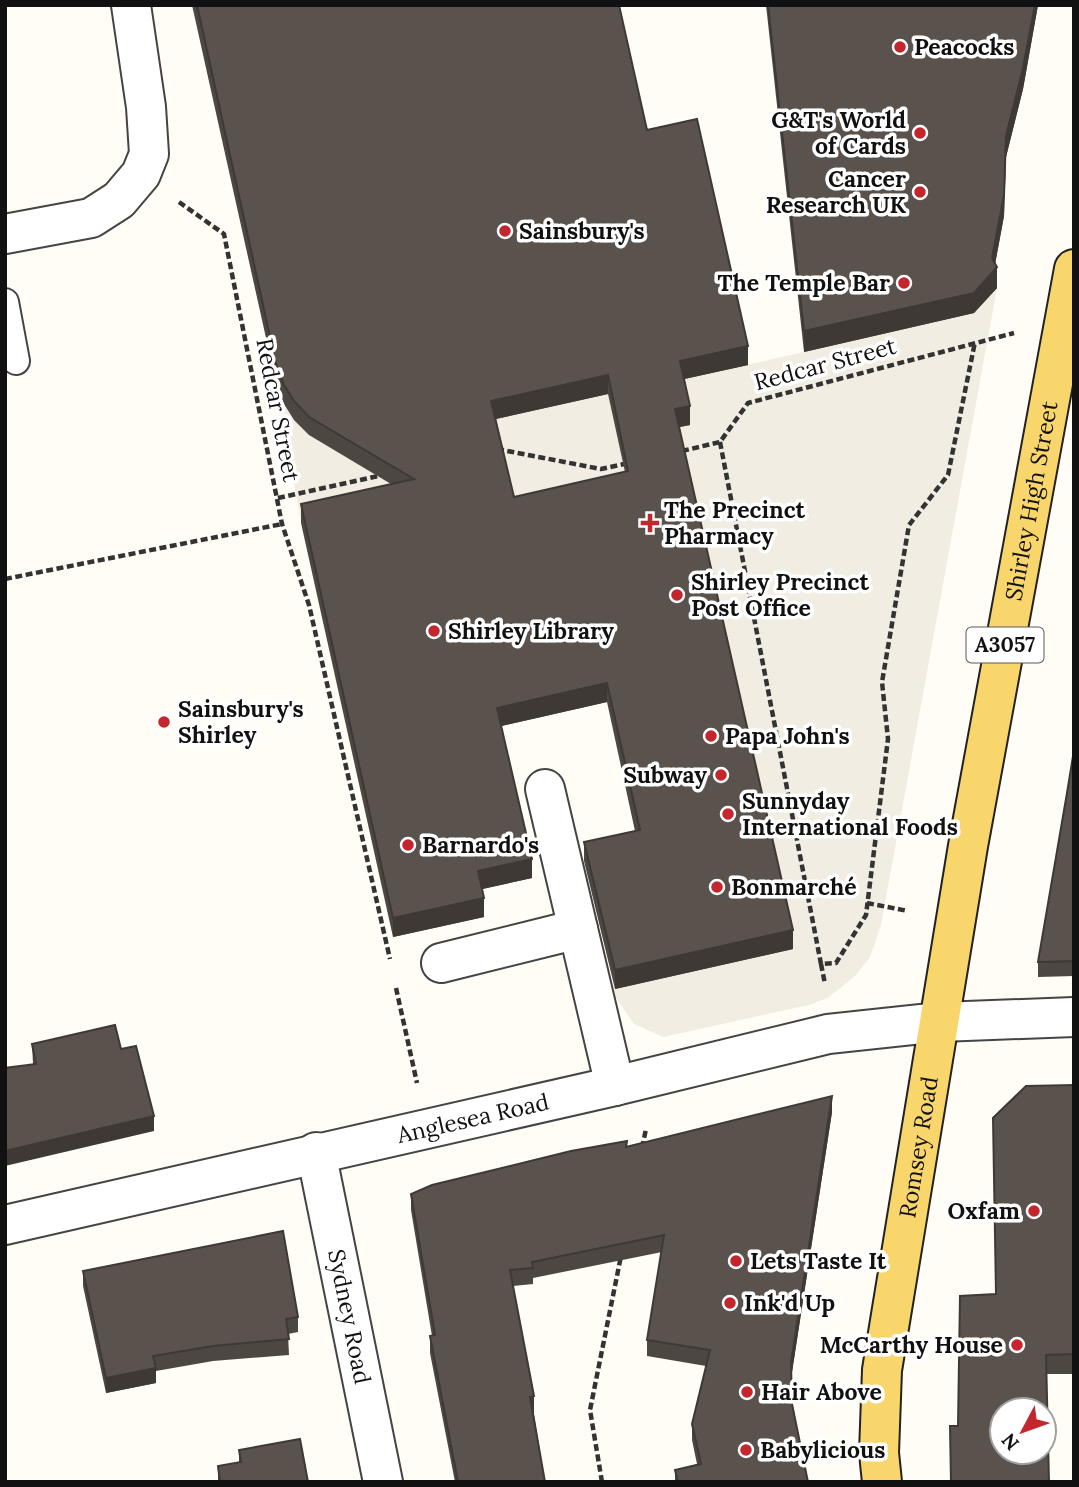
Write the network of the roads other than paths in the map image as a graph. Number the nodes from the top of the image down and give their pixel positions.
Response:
1 (131, 5) edge
2 (5, 234) edge
3 (1074, 269) edge
4 (5, 302) edge
5 (16, 361) dead end
6 (545, 789) dead end
7 (578, 929) junction
8 (441, 962) dead end
9 (1074, 1017) edge
10 (940, 1022) junction
11 (631, 1082) junction
12 (316, 1152) junction
13 (5, 1224) edge
14 (383, 1482) edge
15 (882, 1482) edge

1 - 2 street
3 - 10 main road, Shirley High Street / A3057
4 - 5 lane
6 - 7 street
7 - 8 street
7 - 11 street
9 - 10 street, Anglesea Road
10 - 11 street, Anglesea Road
10 - 15 main road, Romsey Road / A3057
11 - 12 street, Anglesea Road
12 - 13 street, Anglesea Road
12 - 14 street, Sydney Road

